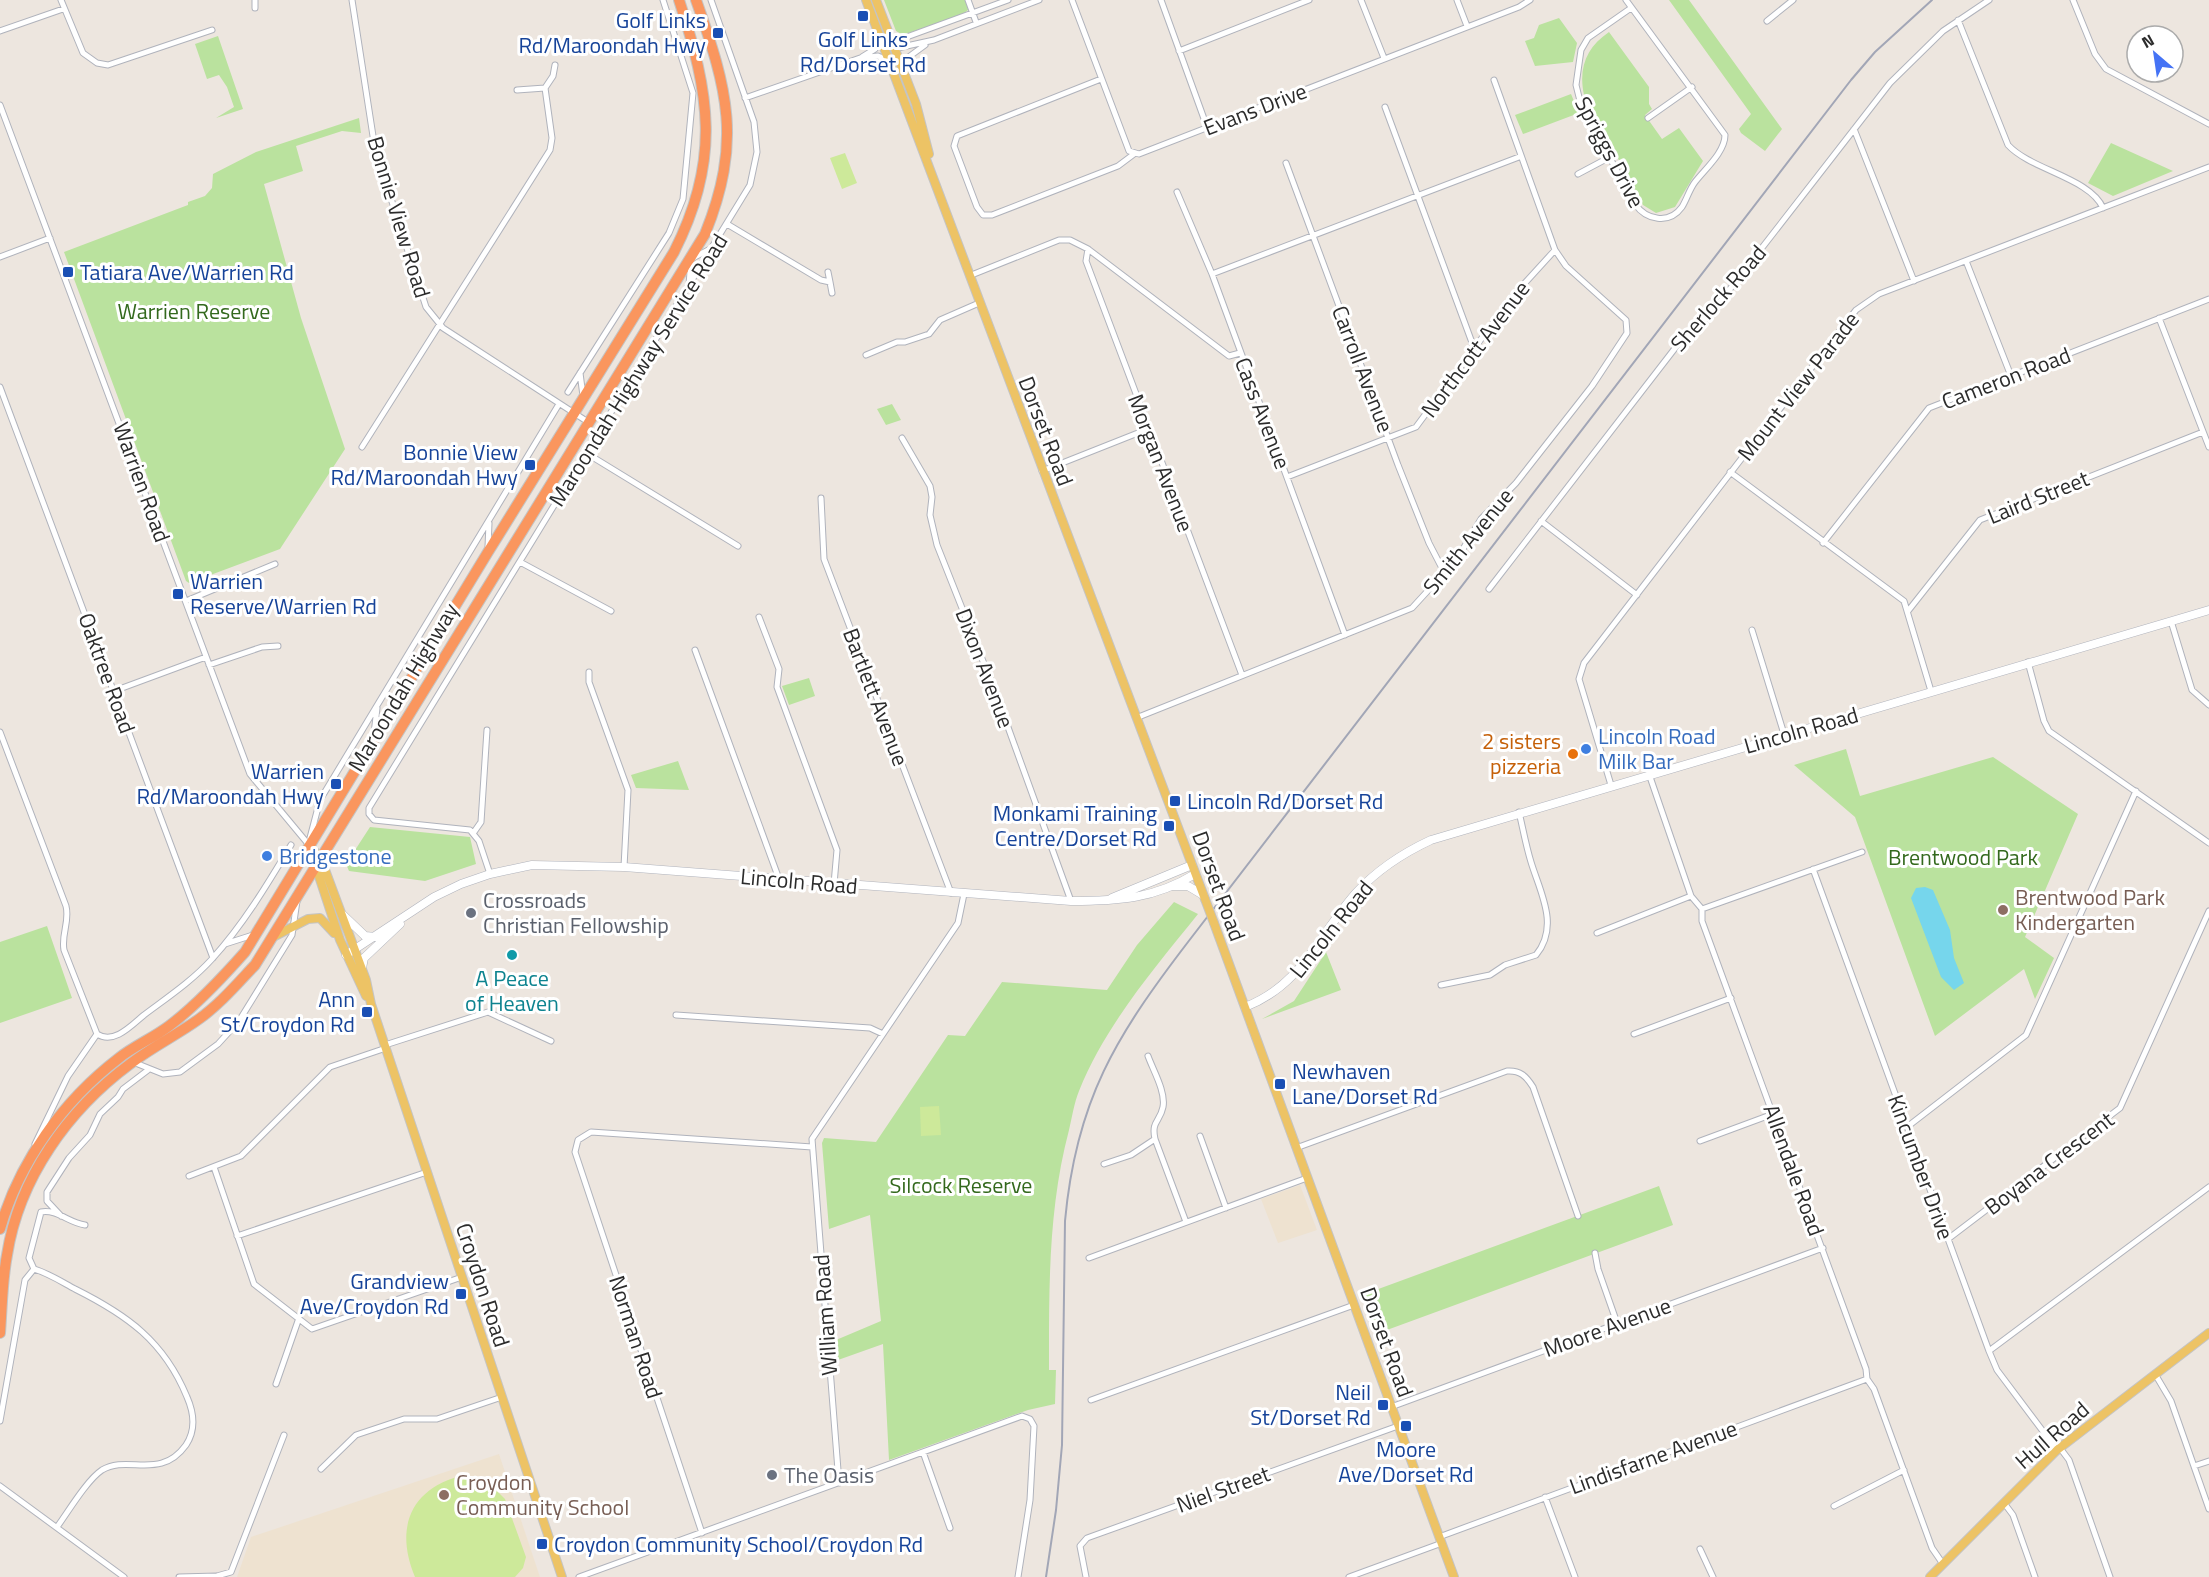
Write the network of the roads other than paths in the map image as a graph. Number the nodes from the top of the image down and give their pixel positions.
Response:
1 (61, 0) edge
2 (255, 0) edge
3 (352, 0) edge
4 (663, 0) edge
5 (679, 0) edge
6 (696, 0) edge
7 (711, 0) edge
8 (866, 0) edge
9 (876, 0) edge
10 (968, 0) edge
11 (1008, 0) edge
12 (1039, 0) edge
13 (1072, 0) edge
14 (1161, 0) edge
15 (1309, 0) edge
16 (1361, 0) edge
17 (1457, 0) edge
18 (1530, 0) edge
19 (1626, 0) edge
20 (1793, 0) edge
21 (1989, 0) edge
22 (2073, 0) edge
23 (255, 8) dead end
24 (1631, 8) junction
25 (63, 9) junction
26 (972, 13) junction
27 (1958, 20) junction
28 (1767, 21) dead end
29 (976, 22) junction
30 (1467, 26) junction
31 (212, 30) dead end
32 (0, 31) edge
33 (934, 40) junction
34 (888, 45) junction
35 (1179, 51) junction
36 (860, 58) junction
37 (1384, 58) junction
38 (891, 62) junction
39 (555, 65) dead end
40 (902, 66) junction
41 (1101, 79) junction
42 (1494, 80) dead end
43 (1692, 87) junction
44 (545, 88) junction
45 (517, 90) dead end
46 (745, 98) junction
47 (0, 105) edge
48 (1385, 107) dead end
49 (1648, 118) dead end
50 (2, 119) edge
51 (2209, 124) edge
52 (1207, 128) junction
53 (1854, 129) junction
54 (1134, 154) junction
55 (1519, 157) junction
56 (1610, 157) junction
57 (1286, 163) dead end
58 (2209, 167) edge
59 (1578, 174) dead end
60 (1177, 192) dead end
61 (1419, 196) junction
62 (2103, 208) junction
63 (944, 210) junction
64 (727, 224) junction
65 (1312, 236) junction
66 (50, 238) junction
67 (714, 247) junction
68 (1088, 249) junction
69 (1555, 250) junction
70 (0, 257) edge
71 (691, 259) junction
72 (1965, 261) junction
73 (828, 272) dead end
74 (1212, 274) junction
75 (969, 276) junction
76 (1914, 281) junction
77 (830, 282) junction
78 (689, 287) junction
79 (832, 293) dead end
80 (2209, 299) edge
81 (979, 303) junction
82 (2159, 318) junction
83 (438, 323) junction
84 (1474, 348) junction
85 (1240, 353) junction
86 (866, 356) dead end
87 (580, 374) junction
88 (2011, 376) junction
89 (0, 387) edge
90 (568, 392) dead end
91 (583, 397) junction
92 (559, 404) junction
93 (573, 413) junction
94 (588, 422) junction
95 (1148, 429) junction
96 (2203, 432) junction
97 (902, 438) dead end
98 (1390, 439) junction
99 (362, 447) dead end
100 (2209, 447) edge
101 (586, 453) junction
102 (1042, 471) junction
103 (1730, 472) junction
104 (1287, 477) junction
105 (821, 498) dead end
106 (1541, 521) junction
107 (489, 522) junction
108 (1823, 543) junction
109 (738, 546) dead end
110 (488, 552) junction
111 (520, 562) junction
112 (275, 564) dead end
113 (1444, 572) junction
114 (1490, 588) dead end
115 (1636, 595) junction
116 (186, 600) junction
117 (2209, 610) edge
118 (611, 611) dead end
119 (1908, 611) junction
120 (759, 617) dead end
121 (2171, 621) junction
122 (1752, 630) dead end
123 (1345, 635) junction
124 (278, 646) dead end
125 (695, 650) dead end
126 (206, 657) junction
127 (2028, 662) junction
128 (210, 665) junction
129 (589, 672) dead end
130 (1242, 675) junction
131 (114, 691) junction
132 (1931, 691) junction
133 (420, 697) junction
134 (377, 705) junction
135 (2209, 705) edge
136 (1136, 718) junction
137 (423, 719) junction
138 (487, 730) dead end
139 (0, 732) edge
140 (1784, 734) junction
141 (374, 739) junction
142 (1649, 774) junction
143 (1611, 785) junction
144 (2136, 791) junction
145 (1519, 812) junction
146 (474, 832) junction
147 (2209, 843) edge
148 (291, 845) dead end
149 (309, 845) junction
150 (1862, 852) dead end
151 (321, 859) junction
152 (624, 867) junction
153 (1194, 869) junction
154 (1813, 869) junction
155 (315, 870) junction
156 (490, 874) junction
157 (778, 879) junction
158 (834, 884) junction
159 (1172, 886) junction
160 (951, 893) junction
161 (964, 894) junction
162 (1691, 896) junction
163 (1204, 897) junction
164 (297, 899) junction
165 (1107, 899) junction
166 (1071, 901) junction
167 (417, 909) junction
168 (1702, 909) junction
169 (2209, 910) edge
170 (342, 914) junction
171 (295, 924) junction
172 (257, 933) junction
173 (1597, 933) dead end
174 (275, 936) junction
175 (376, 936) junction
176 (340, 940) junction
177 (224, 945) junction
178 (355, 951) junction
179 (346, 955) junction
180 (213, 958) junction
181 (362, 968) junction
182 (1441, 985) dead end
183 (1731, 998) junction
184 (371, 1004) junction
185 (1245, 1007) junction
186 (676, 1015) dead end
187 (97, 1034) junction
188 (883, 1034) junction
189 (1634, 1034) dead end
190 (551, 1041) dead end
191 (385, 1046) junction
192 (1148, 1056) dead end
193 (132, 1062) junction
194 (148, 1070) junction
195 (1773, 1114) junction
196 (1907, 1127) junction
197 (1200, 1136) dead end
198 (1155, 1139) junction
199 (1700, 1141) dead end
200 (812, 1147) junction
201 (1296, 1148) junction
202 (1104, 1164) dead end
203 (26, 1165) junction
204 (214, 1167) junction
205 (427, 1172) junction
206 (189, 1176) dead end
207 (1307, 1178) junction
208 (2209, 1187) edge
209 (1226, 1208) junction
210 (61, 1216) junction
211 (1578, 1216) dead end
212 (1186, 1222) junction
213 (85, 1225) dead end
214 (0, 1229) edge
215 (237, 1236) junction
216 (1948, 1239) junction
217 (1823, 1248) junction
218 (1595, 1253) dead end
219 (1089, 1258) dead end
220 (34, 1269) junction
221 (462, 1277) junction
222 (1354, 1305) junction
223 (299, 1318) junction
224 (1617, 1323) junction
225 (0, 1333) edge
226 (2209, 1333) edge
227 (1989, 1351) junction
228 (2155, 1374) junction
229 (1867, 1379) junction
230 (276, 1384) dead end
231 (502, 1397) junction
232 (1091, 1400) dead end
233 (1391, 1407) junction
234 (0, 1421) edge
235 (1398, 1426) junction
236 (284, 1435) dead end
237 (2059, 1449) junction
238 (923, 1452) junction
239 (2209, 1461) edge
240 (2194, 1466) junction
241 (321, 1468) dead end
242 (1904, 1470) junction
243 (839, 1483) junction
244 (0, 1486) edge
245 (1545, 1497) junction
246 (2004, 1503) junction
247 (1834, 1506) dead end
248 (2209, 1509) edge
249 (57, 1527) junction
250 (950, 1528) dead end
251 (702, 1533) junction
252 (1440, 1540) junction
253 (1700, 1550) dead end
254 (1943, 1564) junction
255 (217, 1576) edge
256 (124, 1577) edge
257 (179, 1577) edge
258 (562, 1577) edge
259 (579, 1577) edge
260 (1018, 1577) edge
261 (1086, 1577) edge
262 (1349, 1577) edge
263 (1454, 1577) edge
264 (1575, 1577) edge
265 (1713, 1577) edge
266 (1930, 1577) edge
267 (2035, 1577) edge
268 (2110, 1577) edge

1 - 25 street
2 - 23 street
3 - 83 street, Bonnie View Road
4 - 87 street, Maroondah Highway Service Road
5 - 91 highway, Maroondah Highway
6 - 71 highway, Maroondah Highway
7 - 46 street, Maroondah Highway Service Road
8 - 34 main road, Dorset Road
9 - 34 main road, Dorset Road
10 - 26 street
11 - 26 street
12 - 29 street
13 - 41 street
14 - 35 street
15 - 35 street
16 - 37 street
17 - 30 street
18 - 30 street, Evans Drive
19 - 24 street, Spriggs Drive
20 - 28 street
21 - 27 street, Sherlock Road
22 - 51 street
24 - 43 street, Spriggs Drive
24 - 56 street, Spriggs Drive
25 - 31 street
25 - 32 street
26 - 29 street
26 - 34 street
27 - 53 street, Sherlock Road
27 - 62 street
29 - 33 street
30 - 37 street, Evans Drive
33 - 34 street
33 - 40 street
34 - 36 street
34 - 38 main road, Dorset Road
34 - 40 main road, Dorset Road
35 - 52 street
36 - 38 street
36 - 46 street
37 - 52 street, Evans Drive
38 - 63 main road, Dorset Road
39 - 44 street
40 - 63 main road, Dorset Road
41 - 54 street
41 - 54 street, Evans Drive
42 - 55 street
43 - 49 street
43 - 56 street, Spriggs Drive
44 - 45 street
44 - 83 street
46 - 64 street, Maroondah Highway Service Road
47 - 50 street, Warrien Road
48 - 61 street
50 - 66 street, Warrien Road
52 - 54 street, Evans Drive
53 - 76 street
53 - 106 street, Sherlock Road
55 - 61 street
55 - 69 street
56 - 59 street
57 - 65 street, Carroll Avenue
58 - 62 street, Mount View Parade
60 - 74 street, Cass Avenue
61 - 65 street
61 - 84 street
62 - 72 street, Mount View Parade
63 - 75 main road, Dorset Road
64 - 67 street, Maroondah Highway Service Road
64 - 77 street
65 - 74 street
65 - 98 street, Carroll Avenue
66 - 70 street
66 - 116 street, Warrien Road
67 - 71 street
67 - 78 street, Maroondah Highway Service Road
68 - 75 street
68 - 85 street
68 - 95 street, Morgan Avenue
69 - 84 street, Northcott Avenue
69 - 113 street, Smith Avenue
71 - 78 street
71 - 94 highway, Maroondah Highway
72 - 76 street, Mount View Parade
72 - 88 street
73 - 77 street
74 - 85 street, Cass Avenue
75 - 81 main road, Dorset Road
76 - 103 street, Mount View Parade
77 - 79 street
78 - 101 street, Maroondah Highway Service Road
80 - 82 street, Cameron Road
81 - 86 street
81 - 102 main road, Dorset Road
82 - 88 street, Cameron Road
82 - 96 street
83 - 92 street, Bonnie View Road
83 - 99 street
84 - 98 street, Northcott Avenue
85 - 104 street, Cass Avenue
87 - 90 street, Maroondah Highway Service Road
87 - 91 street, Maroondah Highway Service Road
88 - 108 street, Cameron Road
89 - 131 street, Oaktree Road
91 - 93 highway, Maroondah Highway
92 - 93 street, Bonnie View Road
92 - 107 street, Maroondah Highway Service Road
93 - 94 street, Bonnie View Road
93 - 110 highway, Maroondah Highway
94 - 133 highway, Maroondah Highway
95 - 102 street
95 - 130 street, Morgan Avenue
96 - 100 street
96 - 119 street, Laird Street
97 - 166 street, Dixon Avenue
98 - 104 street, Northcott Avenue
98 - 113 street, Carroll Avenue
101 - 109 street
101 - 111 street, Maroondah Highway Service Road
102 - 136 main road, Dorset Road
103 - 108 street
103 - 115 street, Mount View Parade
104 - 123 street, Cass Avenue
105 - 160 street, Bartlett Avenue
106 - 114 street, Sherlock Road
106 - 115 street
107 - 110 street, Maroondah Highway Service Road
107 - 134 street, Maroondah Highway Service Road
108 - 119 street
110 - 141 highway, Maroondah Highway
111 - 118 street
111 - 137 street, Maroondah Highway Service Road
112 - 116 street
113 - 123 street, Smith Avenue
115 - 143 street, Mount View Parade
116 - 126 street, Warrien Road
117 - 121 main road, Lincoln Road
119 - 132 street
120 - 158 street
121 - 127 main road, Lincoln Road
121 - 135 street
122 - 140 street
123 - 130 street, Smith Avenue
124 - 128 street
125 - 157 street
126 - 128 street, Warrien Road
126 - 131 street
127 - 132 main road, Lincoln Road
127 - 144 street
128 - 149 street, Warrien Road
129 - 152 street
130 - 136 street, Smith Avenue
131 - 180 street, Oaktree Road
132 - 140 main road, Lincoln Road
133 - 137 street
133 - 151 highway, Maroondah Highway
134 - 141 street, Maroondah Highway Service Road
134 - 149 street, Maroondah Highway Service Road
136 - 153 main road, Dorset Road
137 - 146 street, Maroondah Highway Service Road
138 - 146 street
139 - 187 street
140 - 142 main road, Lincoln Road
141 - 149 highway, Maroondah Highway
142 - 143 main road, Lincoln Road
142 - 162 street, Allendale Road
143 - 145 main road, Lincoln Road
144 - 147 street
144 - 196 street
145 - 182 street
145 - 185 main road, Lincoln Road
146 - 156 street
148 - 177 street
149 - 151 main road, Croydon Road
149 - 155 main road, Croydon Road
149 - 172 highway, Maroondah Highway
150 - 154 street
151 - 155 highway, Maroondah Highway
151 - 170 main road, Croydon Road
152 - 156 main road, Lincoln Road
152 - 157 main road, Lincoln Road
153 - 159 main road, Lincoln Road
153 - 163 main road, Dorset Road
153 - 165 main road, Lincoln Road
154 - 168 street
154 - 196 street, Kincumber Drive
155 - 164 highway, Maroondah Highway
155 - 176 main road, Croydon Road
156 - 167 main road, Lincoln Road
157 - 158 main road, Lincoln Road
158 - 160 main road, Lincoln Road
159 - 163 main road
159 - 165 main road, Lincoln Road
160 - 161 main road, Lincoln Road
161 - 166 main road, Lincoln Road
161 - 188 street
162 - 168 street, Allendale Road
162 - 173 street
163 - 185 main road, Dorset Road, bridge
164 - 171 street
164 - 174 highway, Maroondah Highway
165 - 166 main road, Lincoln Road
167 - 175 main road, Lincoln Road
167 - 181 main road, Lincoln Road
168 - 183 street, Allendale Road
169 - 216 street, Boyana Crescent
170 - 175 main road
170 - 178 main road, Croydon Road
171 - 174 main road
171 - 176 main road
171 - 194 street
172 - 177 street
172 - 203 highway, Maroondah Highway
174 - 193 highway, Maroondah Highway
175 - 178 main road, Lincoln Road
176 - 179 main road, Croydon Road
177 - 180 street
178 - 179 main road, Lincoln Road
178 - 181 main road, Croydon Road
179 - 184 main road, Croydon Road
180 - 187 street
181 - 184 main road, Croydon Road
183 - 189 street
183 - 195 street, Allendale Road
184 - 191 main road, Croydon Road
185 - 201 main road, Dorset Road
186 - 188 street
187 - 203 street
188 - 200 street
190 - 191 street
191 - 204 street
191 - 205 main road, Croydon Road
192 - 198 street
193 - 194 street
193 - 225 highway, Maroondah Highway
194 - 210 street
195 - 199 street
195 - 217 street, Allendale Road
196 - 216 street, Kincumber Drive
197 - 209 street
198 - 202 street
198 - 212 street
200 - 243 street, William Road
200 - 251 street, Norman Road
201 - 207 main road, Dorset Road
201 - 211 street
203 - 214 highway, Maroondah Highway
204 - 206 street
204 - 215 street
205 - 215 street
205 - 221 main road, Croydon Road
207 - 209 street
207 - 222 main road, Dorset Road
208 - 227 street
209 - 212 street
210 - 213 street
210 - 220 street
212 - 219 street
215 - 223 street
216 - 227 street, Kincumber Drive
217 - 224 street, Moore Avenue
217 - 229 street, Allendale Road
218 - 224 street
220 - 234 street
220 - 249 street
221 - 223 street
221 - 231 main road, Croydon Road
222 - 232 street
222 - 233 main road, Dorset Road
223 - 230 street
224 - 233 street, Moore Avenue
226 - 228 main road, Hull Road
227 - 237 street, Kincumber Drive
228 - 237 main road, Hull Road
228 - 240 street
229 - 242 street, Allendale Road
229 - 245 street, Lindisfarne Avenue
231 - 241 street
231 - 258 main road, Croydon Road
233 - 235 main road, Dorset Road
235 - 252 main road, Dorset Road
235 - 261 street, Niel Street
236 - 255 street
237 - 246 main road, Hull Road
237 - 268 street, Kincumber Drive
238 - 243 street
238 - 250 street
238 - 260 street
239 - 240 street
240 - 248 street
242 - 247 street
242 - 254 street, Allendale Road
243 - 251 street
244 - 249 street
245 - 252 street, Lindisfarne Avenue
245 - 264 street
246 - 254 main road, Hull Road
246 - 267 street
249 - 256 street
251 - 259 street
252 - 262 street, Lindisfarne Avenue
252 - 263 main road, Dorset Road
253 - 265 street
254 - 266 main road, Hull Road
255 - 257 street

